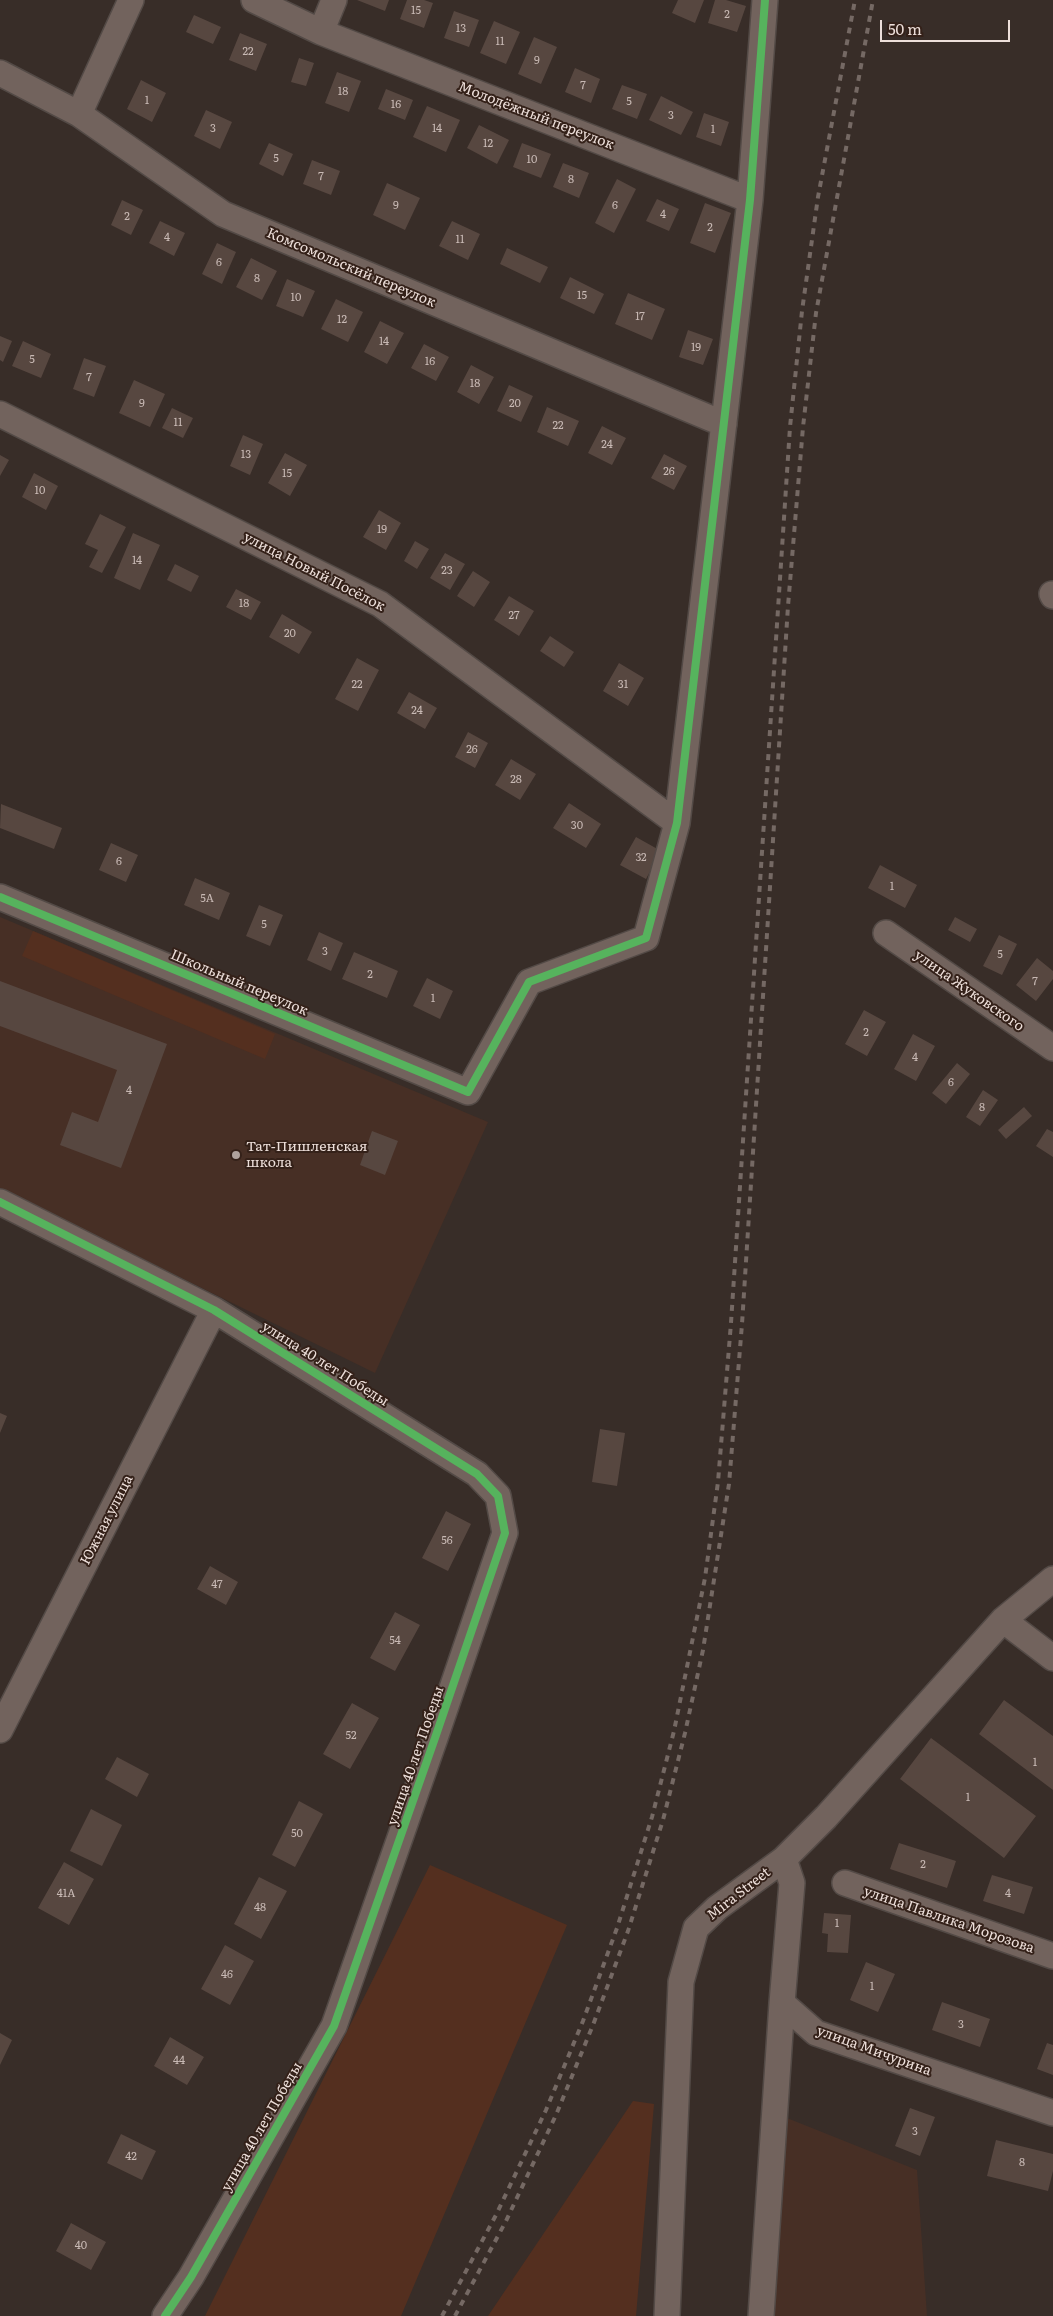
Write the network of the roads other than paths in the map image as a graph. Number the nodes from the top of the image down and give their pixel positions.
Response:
1 (131, 0) edge
2 (254, 0) edge
3 (334, 0) edge
4 (766, 0) edge
5 (321, 32) junction
6 (0, 73) edge
7 (79, 114) junction
8 (750, 200) junction
9 (0, 414) edge
10 (724, 424) junction
11 (677, 823) junction
12 (0, 897) edge
13 (886, 933) dead end
14 (1053, 1048) edge
15 (0, 1202) edge
16 (214, 1310) junction
17 (1053, 1579) edge
18 (1003, 1620) junction
19 (1053, 1658) edge
20 (0, 1730) edge
21 (784, 1860) junction
22 (845, 1883) dead end
23 (1053, 1956) edge
24 (782, 2003) junction
25 (1053, 2113) edge
26 (165, 2316) edge
27 (668, 2316) edge
28 (761, 2316) edge

1 - 7 street
2 - 5 street, Молодёжный переулок
3 - 5 street
4 - 8 street
5 - 8 street, Молодёжный переулок
6 - 7 street, Комсомольский переулок
7 - 10 street, Комсомольский переулок
8 - 10 street
9 - 11 street, улица Новый Посёлок
10 - 11 street
11 - 12 street, Школьный переулок
13 - 14 street, улица Жуковского
15 - 16 street, улица 40 лет Победы
16 - 20 street, Южная улица
16 - 26 street, улица 40 лет Победы
17 - 18 street, Mira Street
18 - 19 street
18 - 21 street, Mira Street
21 - 24 street
21 - 27 street, Mira Street
22 - 23 street, улица Павлика Морозова
24 - 25 street, улица Мичурина
24 - 28 street

